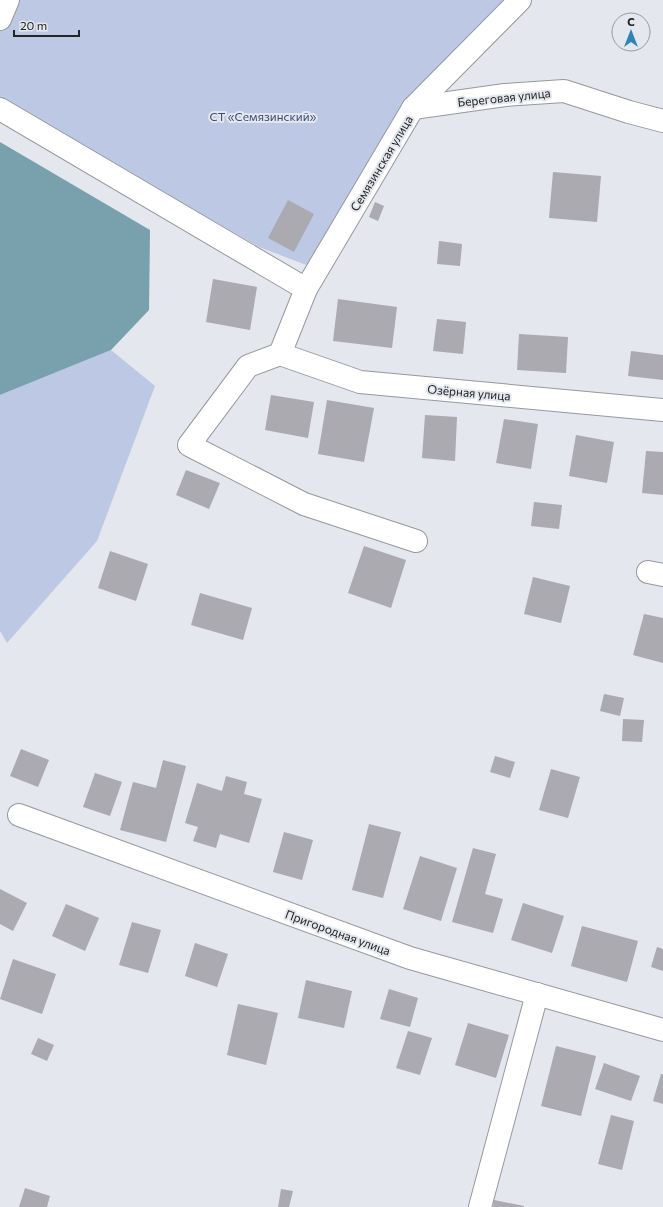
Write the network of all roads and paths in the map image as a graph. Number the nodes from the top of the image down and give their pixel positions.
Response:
1 (8, 0) edge
2 (520, 0) edge
3 (0, 19) edge
4 (413, 108) junction
5 (0, 109) edge
6 (663, 121) edge
7 (306, 289) junction
8 (280, 354) junction
9 (663, 410) edge
10 (416, 541) dead end
11 (20, 815) dead end
12 (537, 994) junction
13 (663, 1030) edge
14 (480, 1207) edge

1 - 3 street
2 - 4 street, Семязинская улица
4 - 6 street, Береговая улица
4 - 7 street, Семязинская улица
5 - 7 street
7 - 8 street, Семязинская улица
8 - 9 street, Озёрная улица
8 - 10 street
11 - 12 street, Пригородная улица
12 - 13 street, Пригородная улица
12 - 14 street

